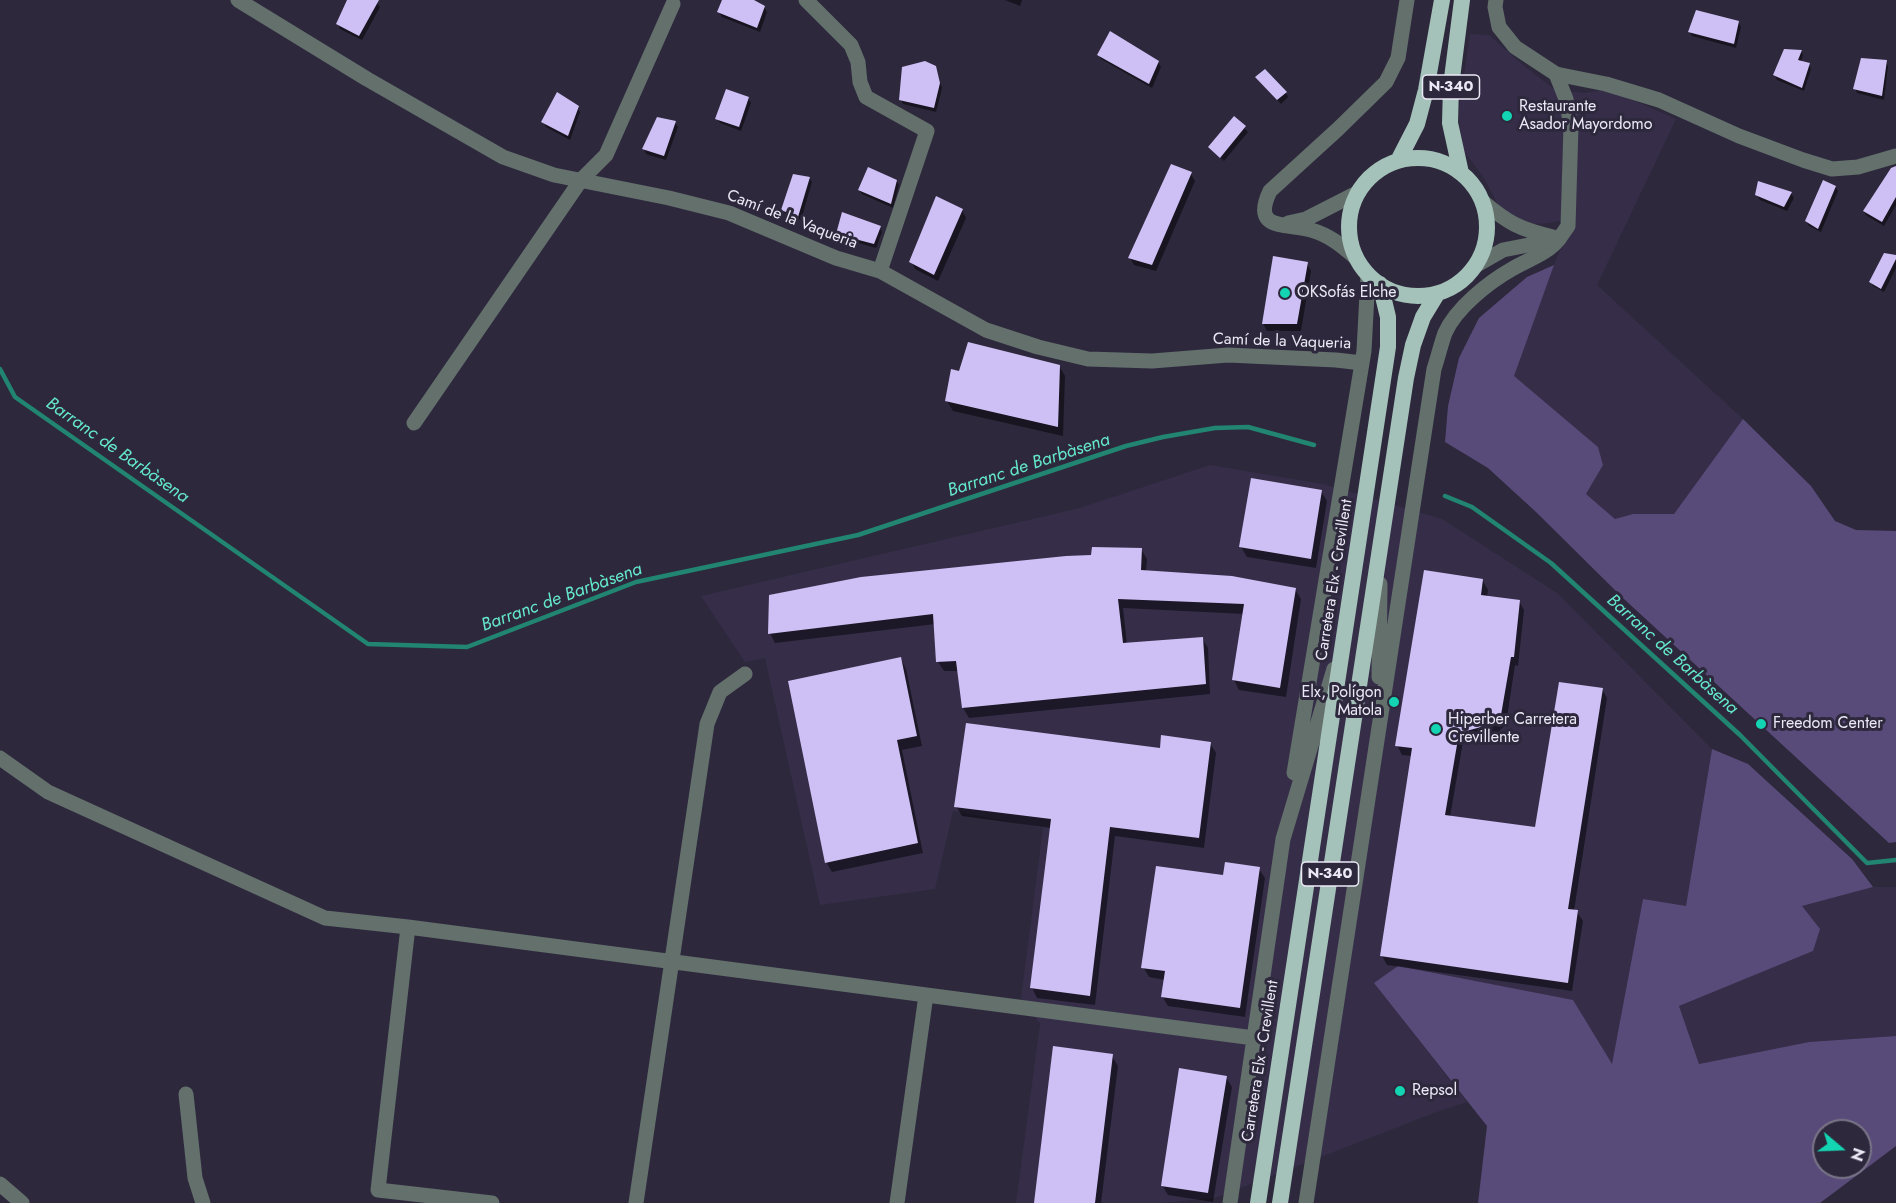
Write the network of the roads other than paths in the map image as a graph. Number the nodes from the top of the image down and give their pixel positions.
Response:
1 (238, 0) edge
2 (806, 0) edge
3 (1407, 0) edge
4 (1442, 0) edge
5 (1462, 0) edge
6 (1496, 0) edge
7 (672, 4) dead end
8 (1556, 74) junction
9 (1896, 156) edge
10 (1398, 161) junction
11 (1461, 173) junction
12 (580, 180) junction
13 (1359, 192) junction
14 (1482, 201) junction
15 (1281, 225) junction
16 (1559, 238) junction
17 (1355, 257) junction
18 (1475, 266) junction
19 (880, 271) junction
20 (1374, 279) junction
21 (1437, 294) junction
22 (1362, 363) junction
23 (414, 423) dead end
24 (1381, 544) junction
25 (1346, 628) junction
26 (745, 674) dead end
27 (1378, 734) junction
28 (0, 758) edge
29 (1283, 839) junction
30 (408, 927) junction
31 (671, 962) junction
32 (926, 995) junction
33 (1254, 1038) junction
34 (186, 1094) dead end
35 (0, 1184) edge
36 (22, 1203) edge
37 (203, 1203) edge
38 (492, 1203) edge
39 (636, 1203) edge
40 (897, 1203) edge
41 (1230, 1203) edge
42 (1258, 1203) edge
43 (1280, 1203) edge
44 (1306, 1203) edge

1 - 12 street, Camí de la Vaqueria
2 - 19 street
3 - 15 street
4 - 10 highway, N-340
5 - 11 highway, N-340
6 - 8 street
7 - 12 street
8 - 9 street
8 - 16 street
10 - 11 highway, N-340
10 - 13 highway, N-340
11 - 14 highway, N-340
12 - 19 street, Camí de la Vaqueria
12 - 23 street
13 - 15 street
13 - 17 highway, N-340
14 - 16 street
14 - 18 highway, N-340
15 - 17 street
16 - 18 street
16 - 27 street
17 - 20 highway, N-340
18 - 21 highway, N-340
19 - 22 street, Camí de la Vaqueria
20 - 21 highway
20 - 22 street
20 - 25 highway, Carretera Elx - Crevillent / N-340
21 - 24 highway, N-340
22 - 29 street
24 - 27 street
24 - 43 highway, N-340
25 - 29 street
25 - 42 highway, Carretera Elx - Crevillent / N-340
26 - 31 street
27 - 44 street
28 - 30 street
29 - 33 street
30 - 31 street
30 - 38 street
31 - 32 street
31 - 39 street
32 - 33 street
32 - 40 street
33 - 41 street
34 - 37 street
35 - 36 street

